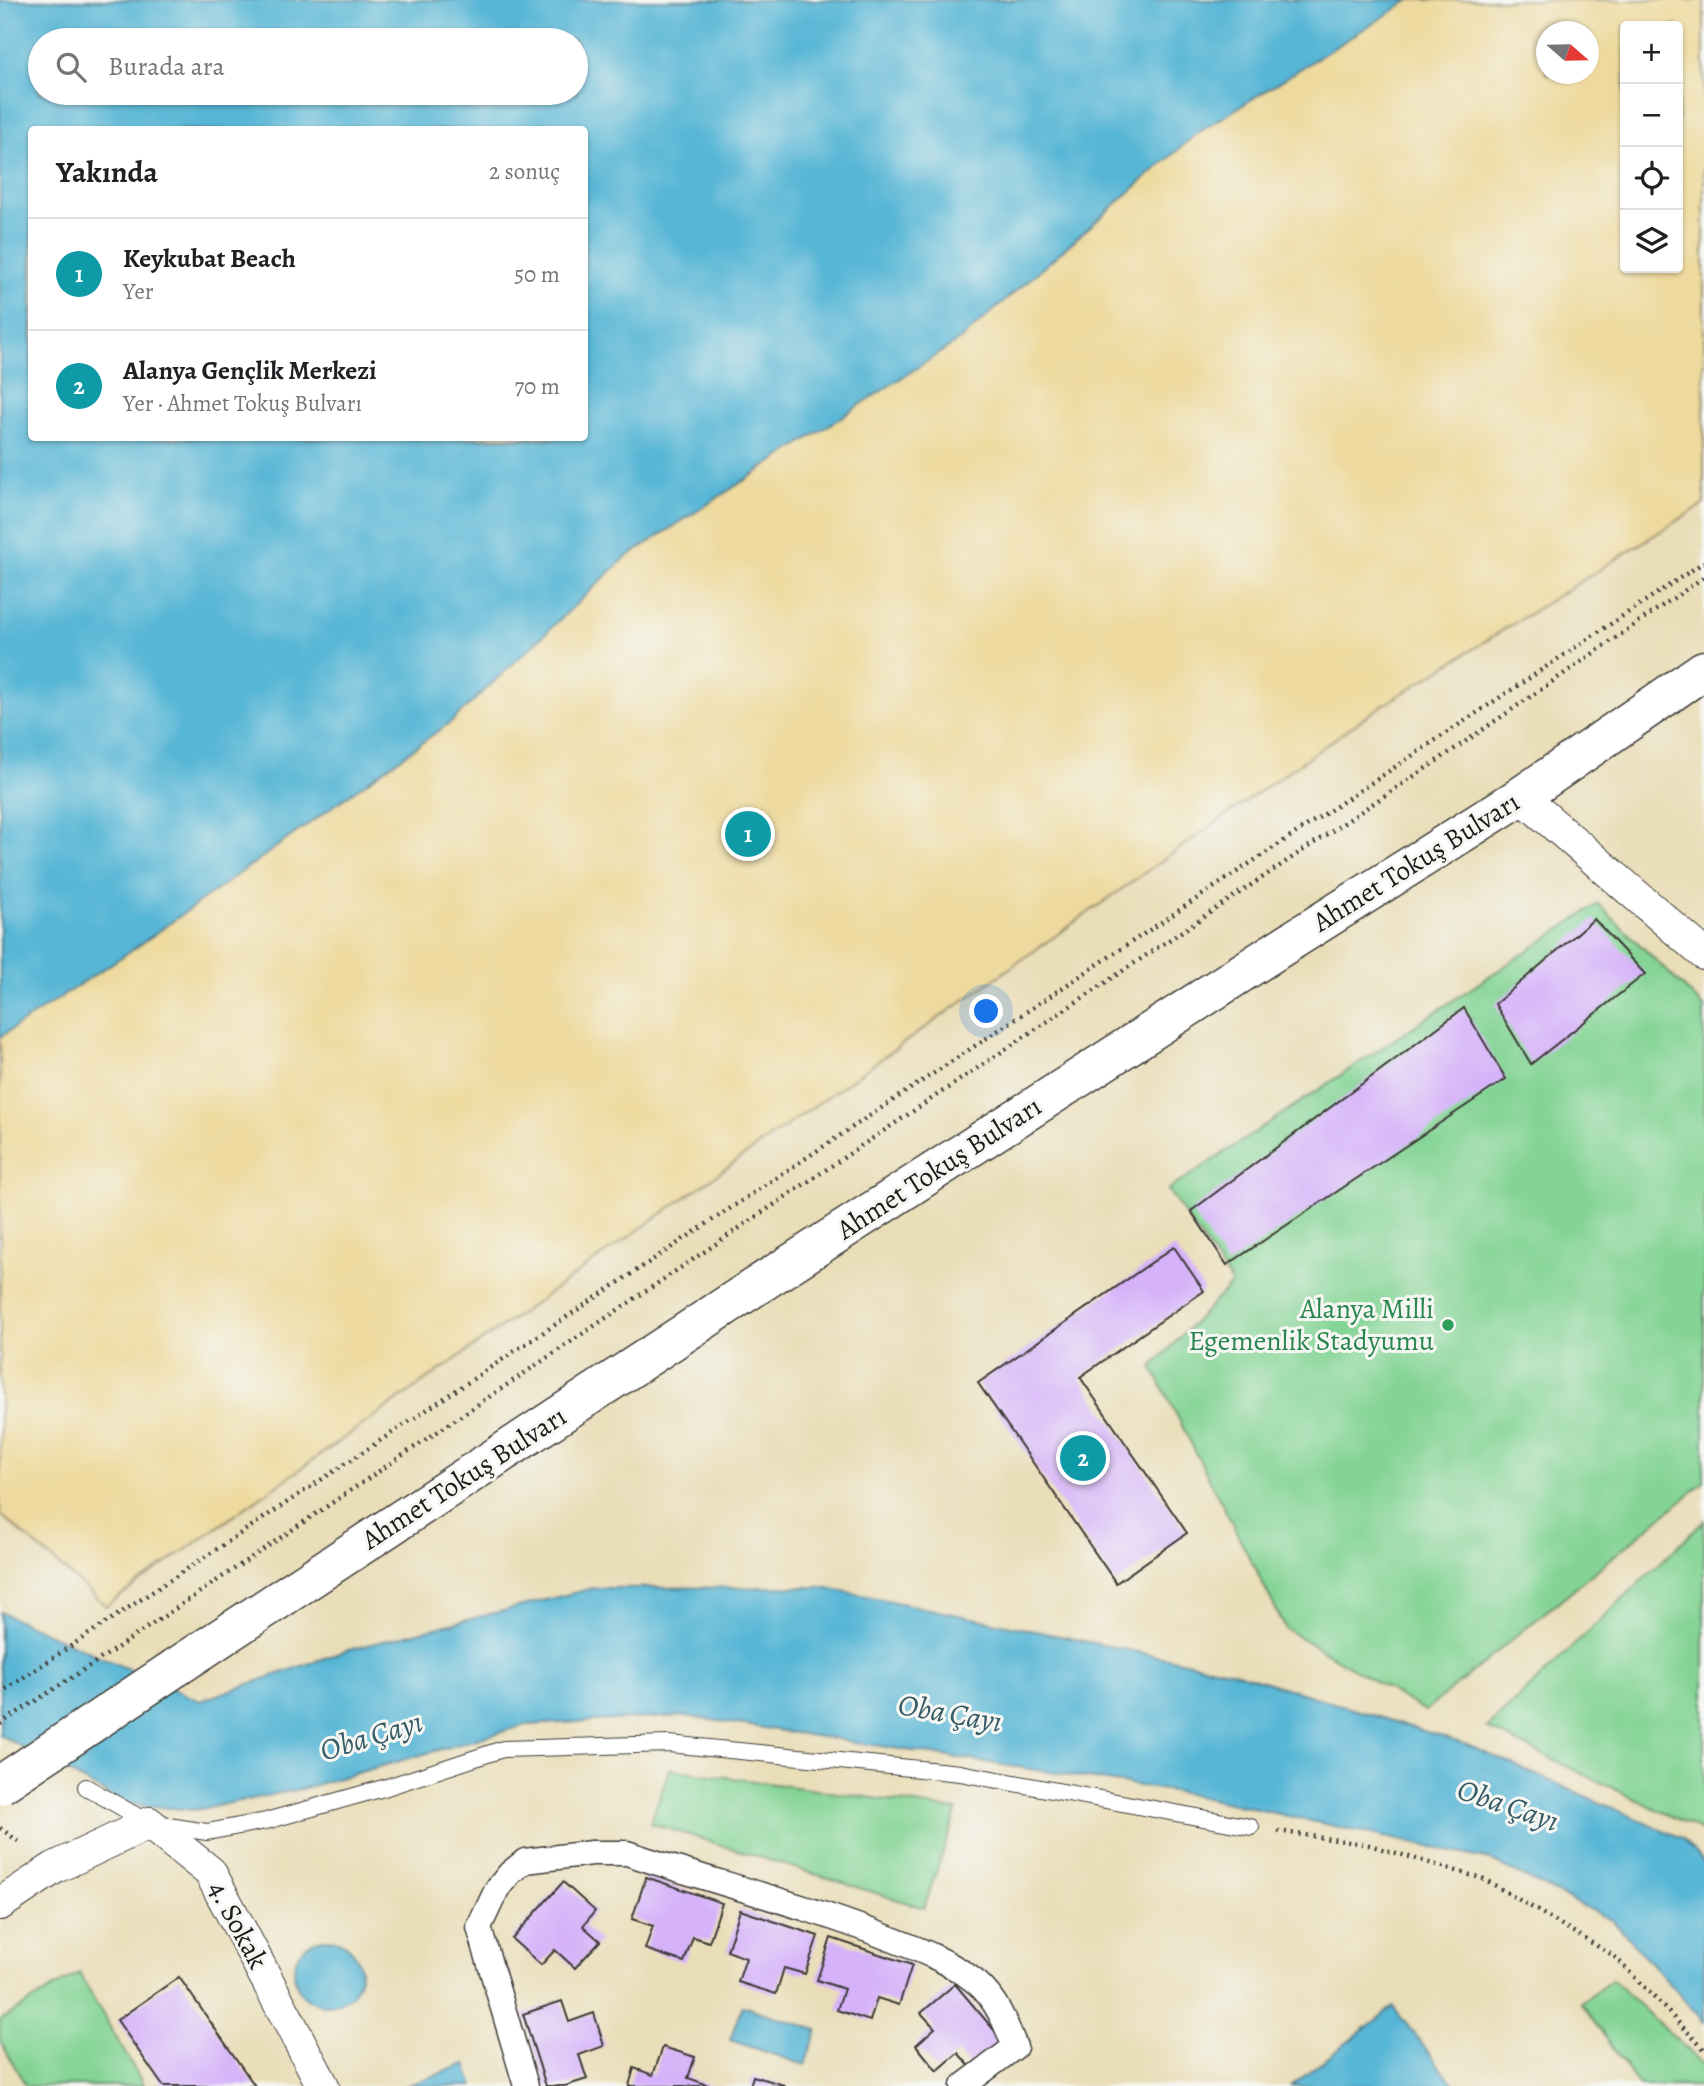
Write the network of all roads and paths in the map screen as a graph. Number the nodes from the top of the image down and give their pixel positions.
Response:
1 (1704, 562) edge
2 (1704, 577) edge
3 (1704, 670) edge
4 (1521, 796) junction
5 (1704, 954) edge
6 (0, 1693) edge
7 (0, 1724) edge
8 (0, 1785) edge
9 (86, 1787) dead end
10 (149, 1823) junction
11 (1251, 1827) joint
12 (0, 1904) edge
13 (1704, 2049) edge
14 (323, 2086) edge
15 (526, 2086) edge
16 (963, 2086) edge

1 - 6 path
2 - 7 path
3 - 4 main road, Ahmet Tokuş Bulvarı
4 - 5 street
4 - 8 main road, Ahmet Tokuş Bulvarı, bridge
9 - 10 lane
10 - 11 lane
10 - 12 street
10 - 14 street, 4. Sokak
11 - 13 path
15 - 16 street

